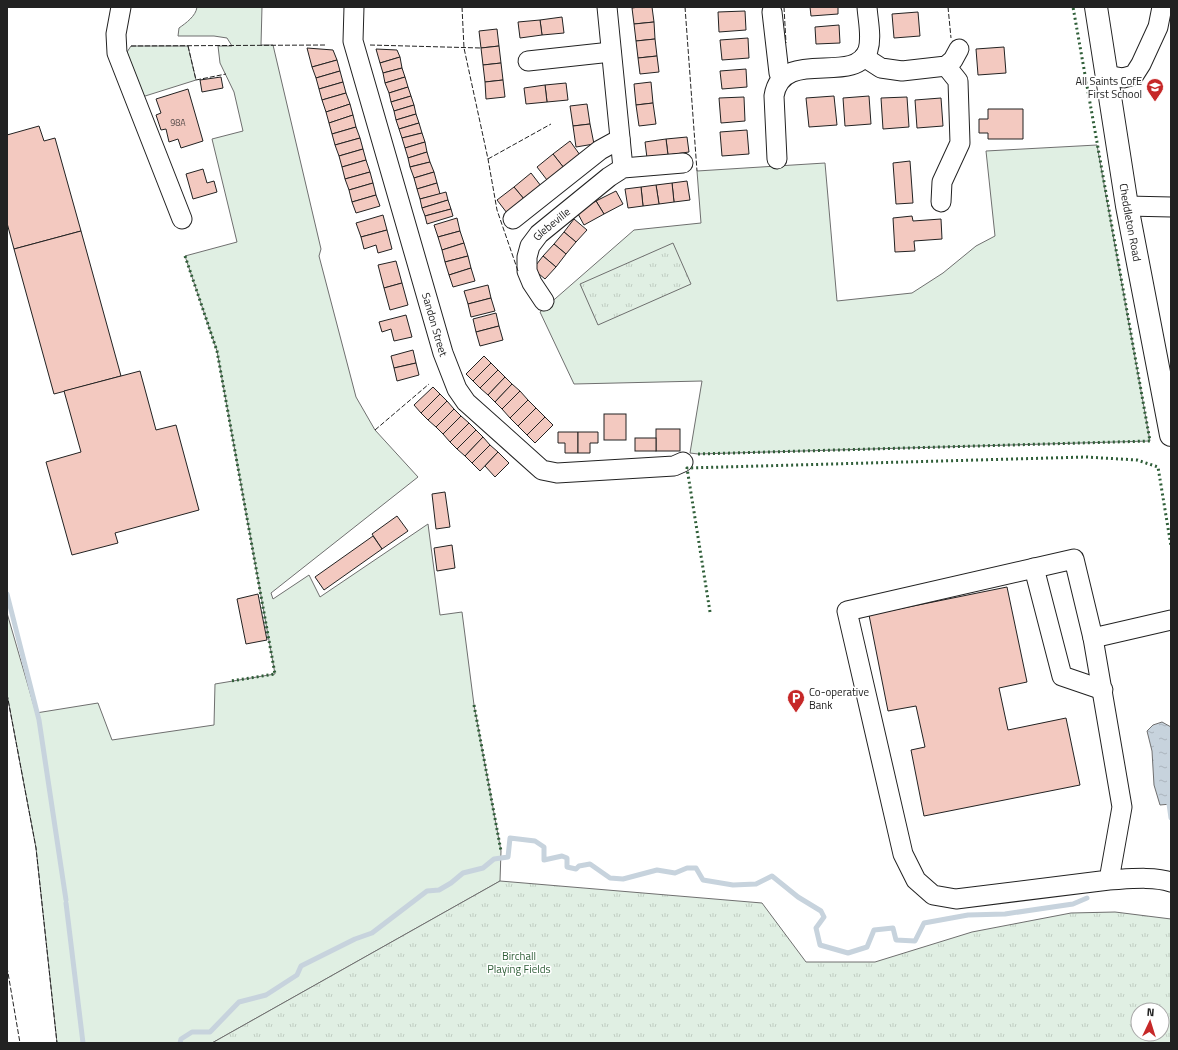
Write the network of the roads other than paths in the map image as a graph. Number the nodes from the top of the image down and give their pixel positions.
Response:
1 (121, 7) edge
2 (354, 7) edge
3 (607, 7) edge
4 (867, 7) edge
5 (1096, 7) edge
6 (1162, 7) edge
7 (772, 12) dead end
8 (959, 49) dead end
9 (611, 52) junction
10 (864, 57) junction
11 (528, 61) dead end
12 (946, 66) junction
13 (1106, 75) junction
14 (782, 78) junction
15 (620, 139) junction
16 (776, 160) dead end
17 (683, 163) dead end
18 (623, 168) junction
19 (942, 202) dead end
20 (1127, 206) junction
21 (1171, 207) edge
22 (182, 219) dead end
23 (513, 219) dead end
24 (544, 301) dead end
25 (1171, 436) edge
26 (683, 462) dead end
27 (1034, 568) junction
28 (1171, 620) edge
29 (1093, 638) junction
30 (1103, 690) junction
31 (1109, 880) junction
32 (1169, 880) edge

1 - 22 street
2 - 26 street, Sandon Street
3 - 9 street
4 - 10 street
5 - 13 highway, Cheddleton Road
6 - 13 street
7 - 14 street
8 - 12 street
9 - 11 street
9 - 15 street
10 - 12 street
10 - 14 street
12 - 19 street
13 - 20 highway, Cheddleton Road
14 - 16 street
15 - 18 street
15 - 23 street
17 - 18 street, Glebeville
18 - 24 street, Glebeville
20 - 21 street
20 - 25 highway, Cheddleton Road
27 - 29 street
27 - 30 street
27 - 31 street
28 - 29 street
29 - 30 street
30 - 31 street
31 - 32 street

